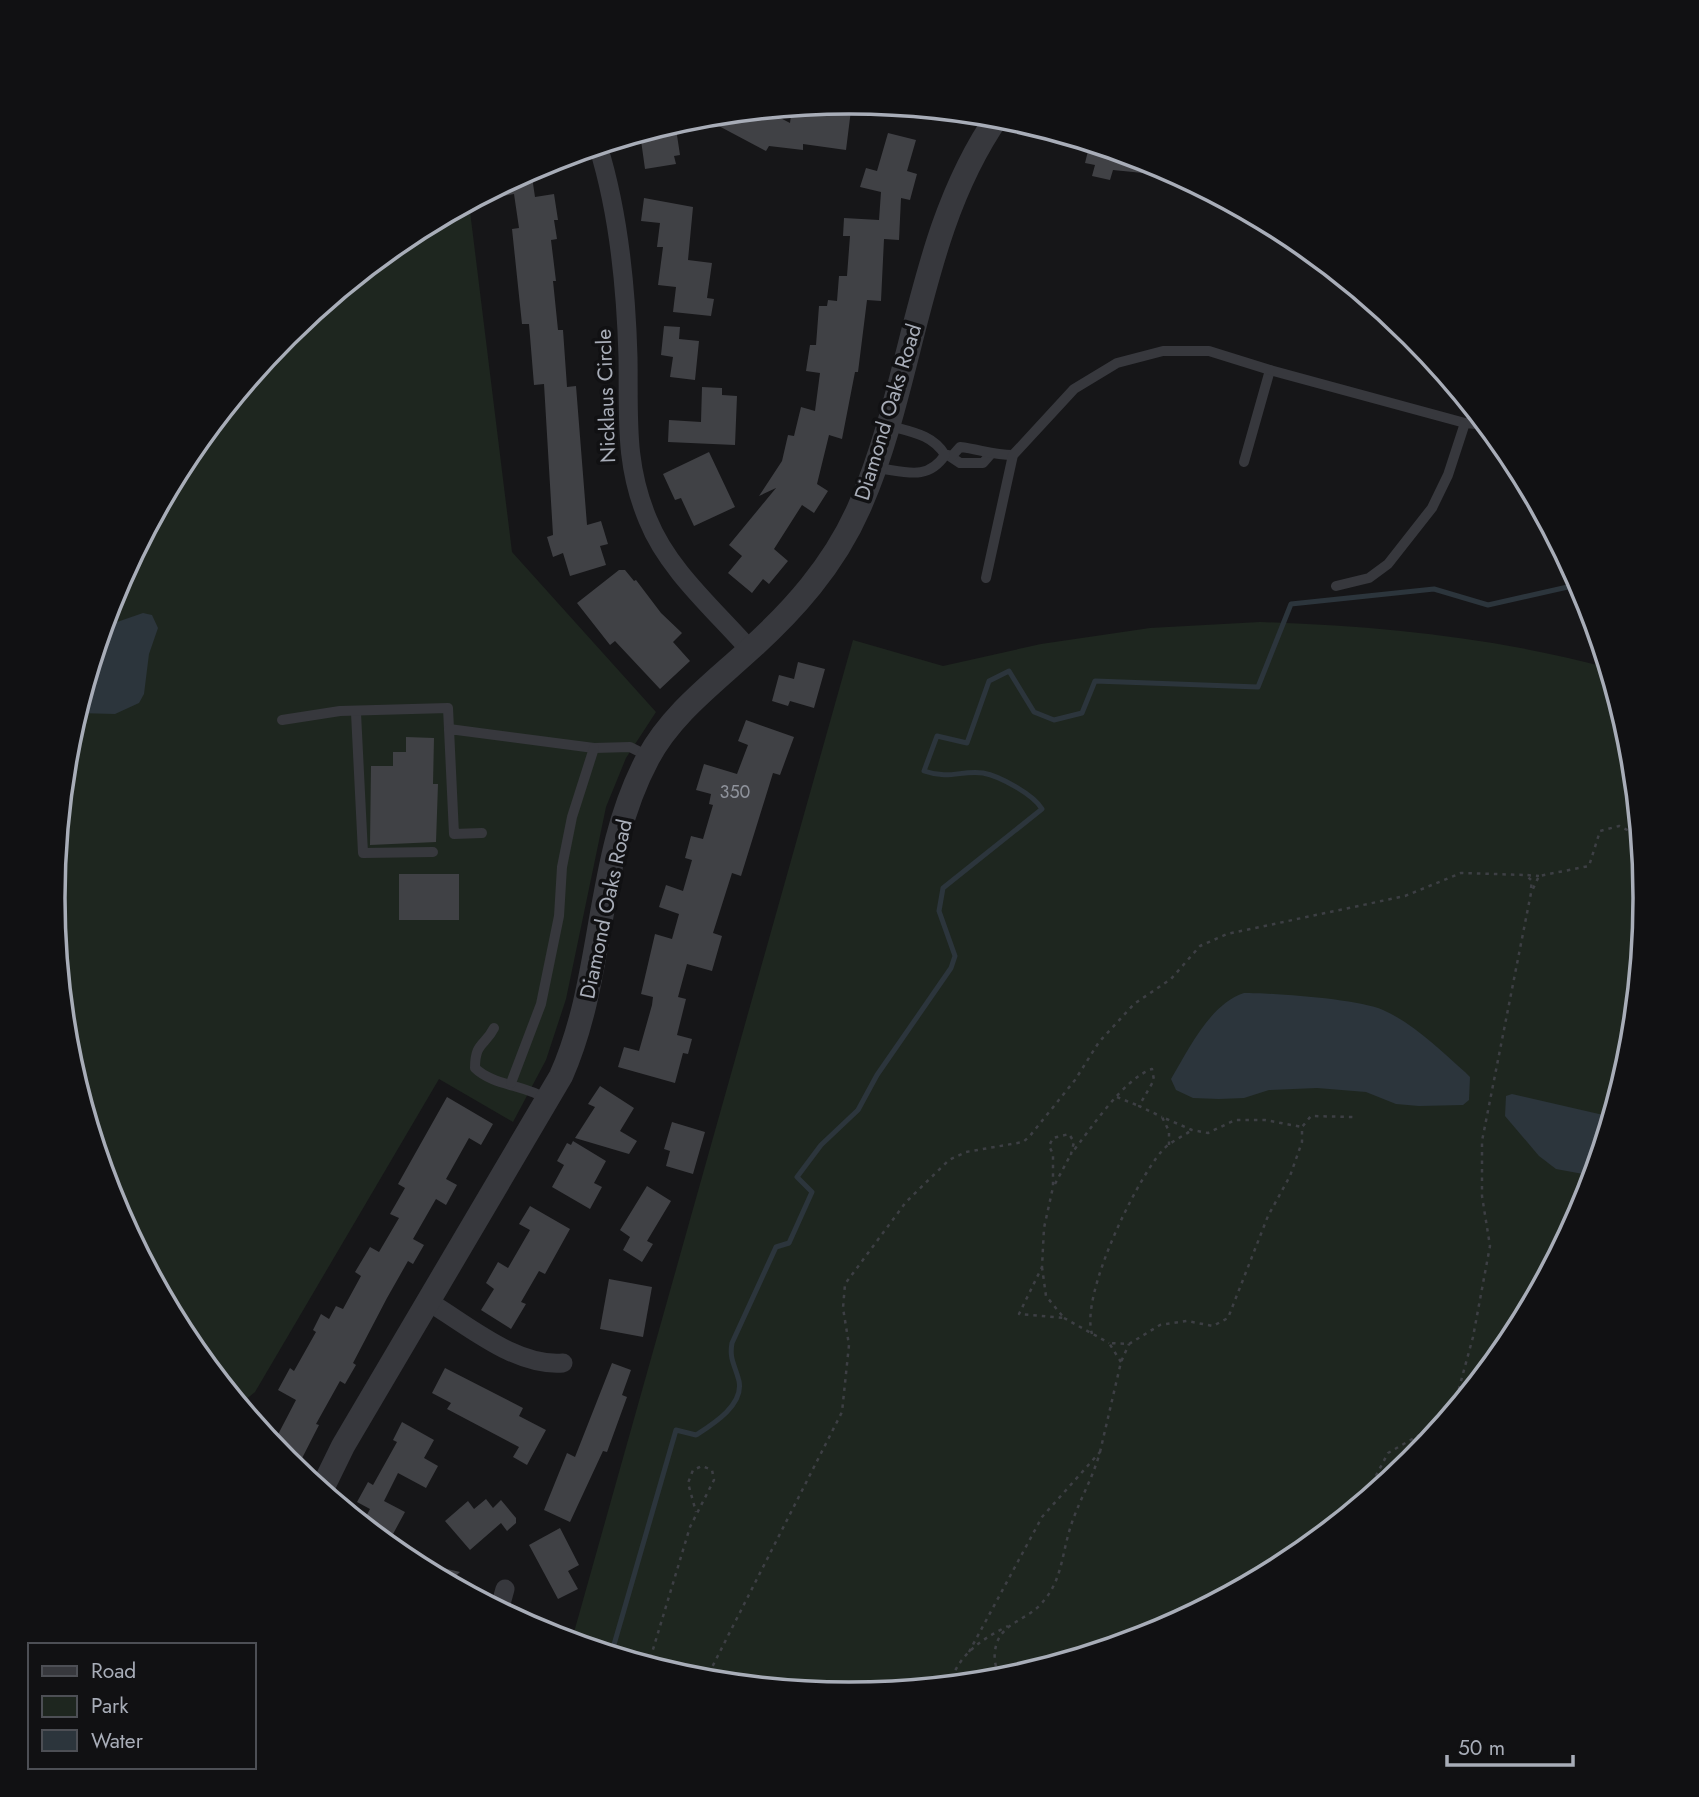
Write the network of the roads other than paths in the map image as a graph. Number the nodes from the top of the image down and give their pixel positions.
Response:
1 (991, 127) edge
2 (600, 154) edge
3 (1270, 370) junction
4 (1465, 423) junction
5 (1474, 424) edge
6 (887, 425) junction
7 (948, 455) junction
8 (1013, 455) junction
9 (1244, 461) dead end
10 (876, 468) junction
11 (986, 578) dead end
12 (1336, 586) dead end
13 (750, 650) junction
14 (356, 712) junction
15 (282, 720) dead end
16 (449, 729) junction
17 (594, 748) junction
18 (649, 757) junction
19 (482, 833) dead end
20 (433, 852) dead end
21 (494, 1028) dead end
22 (511, 1083) junction
23 (549, 1100) junction
24 (429, 1302) junction
25 (563, 1363) dead end
26 (325, 1482) edge
27 (505, 1589) dead end
28 (502, 1602) edge

1 - 6 street, Diamond Oaks Road
2 - 13 street, Nicklaus Circle
3 - 4 lane
3 - 8 lane
3 - 9 lane
4 - 5 lane
4 - 12 lane
6 - 7 lane
6 - 10 street, Diamond Oaks Road
7 - 8 lane
7 - 10 lane
8 - 11 lane
10 - 13 street, Diamond Oaks Road
13 - 18 street, Diamond Oaks Road
14 - 15 lane
14 - 16 lane
14 - 20 lane
16 - 17 lane
16 - 19 lane
17 - 18 lane
17 - 22 lane
18 - 23 street, Diamond Oaks Road
21 - 22 lane
22 - 23 lane
23 - 24 street, Diamond Oaks Road
24 - 25 street
24 - 26 street, Diamond Oaks Road
27 - 28 street

